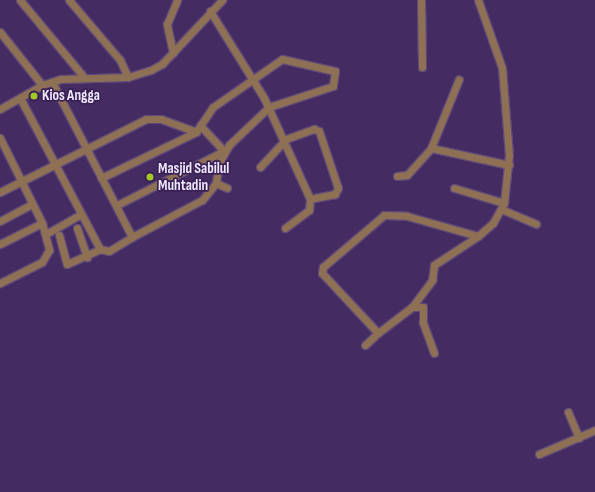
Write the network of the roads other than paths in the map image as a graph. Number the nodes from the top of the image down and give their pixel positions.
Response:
1 (20, 0) edge
2 (69, 0) edge
3 (177, 0) edge
4 (222, 0) edge
5 (421, 0) edge
6 (478, 0) edge
7 (210, 11) junction
8 (0, 32) edge
9 (174, 53) junction
10 (422, 67) dead end
11 (83, 76) junction
12 (128, 77) junction
13 (251, 78) junction
14 (459, 79) dead end
15 (52, 82) junction
16 (42, 85) junction
17 (20, 98) junction
18 (1, 105) edge
19 (269, 107) junction
20 (198, 128) junction
21 (0, 138) edge
22 (286, 139) junction
23 (85, 148) junction
24 (431, 148) junction
25 (224, 151) junction
26 (54, 164) junction
27 (509, 166) junction
28 (260, 167) dead end
29 (396, 176) dead end
30 (101, 178) junction
31 (21, 183) junction
32 (216, 183) junction
33 (227, 188) dead end
34 (454, 188) dead end
35 (0, 192) edge
36 (310, 199) junction
37 (32, 204) junction
38 (117, 205) junction
39 (503, 206) junction
40 (81, 214) junction
41 (0, 221) edge
42 (42, 223) junction
43 (536, 224) dead end
44 (77, 228) dead end
45 (285, 228) dead end
46 (46, 234) junction
47 (59, 235) dead end
48 (478, 236) junction
49 (132, 237) junction
50 (0, 244) edge
51 (100, 250) junction
52 (87, 257) junction
53 (0, 283) edge
54 (412, 307) junction
55 (378, 333) junction
56 (365, 345) dead end
57 (434, 353) dead end
58 (568, 412) dead end
59 (595, 430) edge
60 (579, 438) junction
61 (539, 454) dead end

1 - 11 street
2 - 12 street
3 - 9 street
4 - 7 street
5 - 10 street
6 - 27 street
7 - 9 street
7 - 13 street
8 - 16 street
9 - 12 street
11 - 12 street
11 - 15 street
13 - 19 street
13 - 19 street
13 - 20 street
14 - 24 street
15 - 16 street
15 - 23 street
16 - 17 street
17 - 18 street
17 - 26 street
19 - 22 street
19 - 25 street
20 - 23 street
20 - 25 street
20 - 30 street
21 - 31 street
22 - 28 street
22 - 36 street
22 - 36 street
23 - 26 street
23 - 30 street
24 - 27 street
24 - 29 street
25 - 32 street
25 - 38 street
26 - 31 street
26 - 40 street
27 - 39 street
30 - 38 street
31 - 35 street
31 - 37 street
32 - 33 street
32 - 49 street
34 - 39 street
36 - 45 street
37 - 41 street
37 - 42 street
38 - 49 street
39 - 43 street
39 - 48 street
40 - 46 street
40 - 51 street
42 - 46 street
42 - 50 street
44 - 52 street
46 - 53 street
47 - 52 street
48 - 54 street
48 - 55 street
49 - 51 street
51 - 52 street
54 - 55 street
54 - 57 street
55 - 56 street
58 - 60 street
59 - 60 street
60 - 61 street

